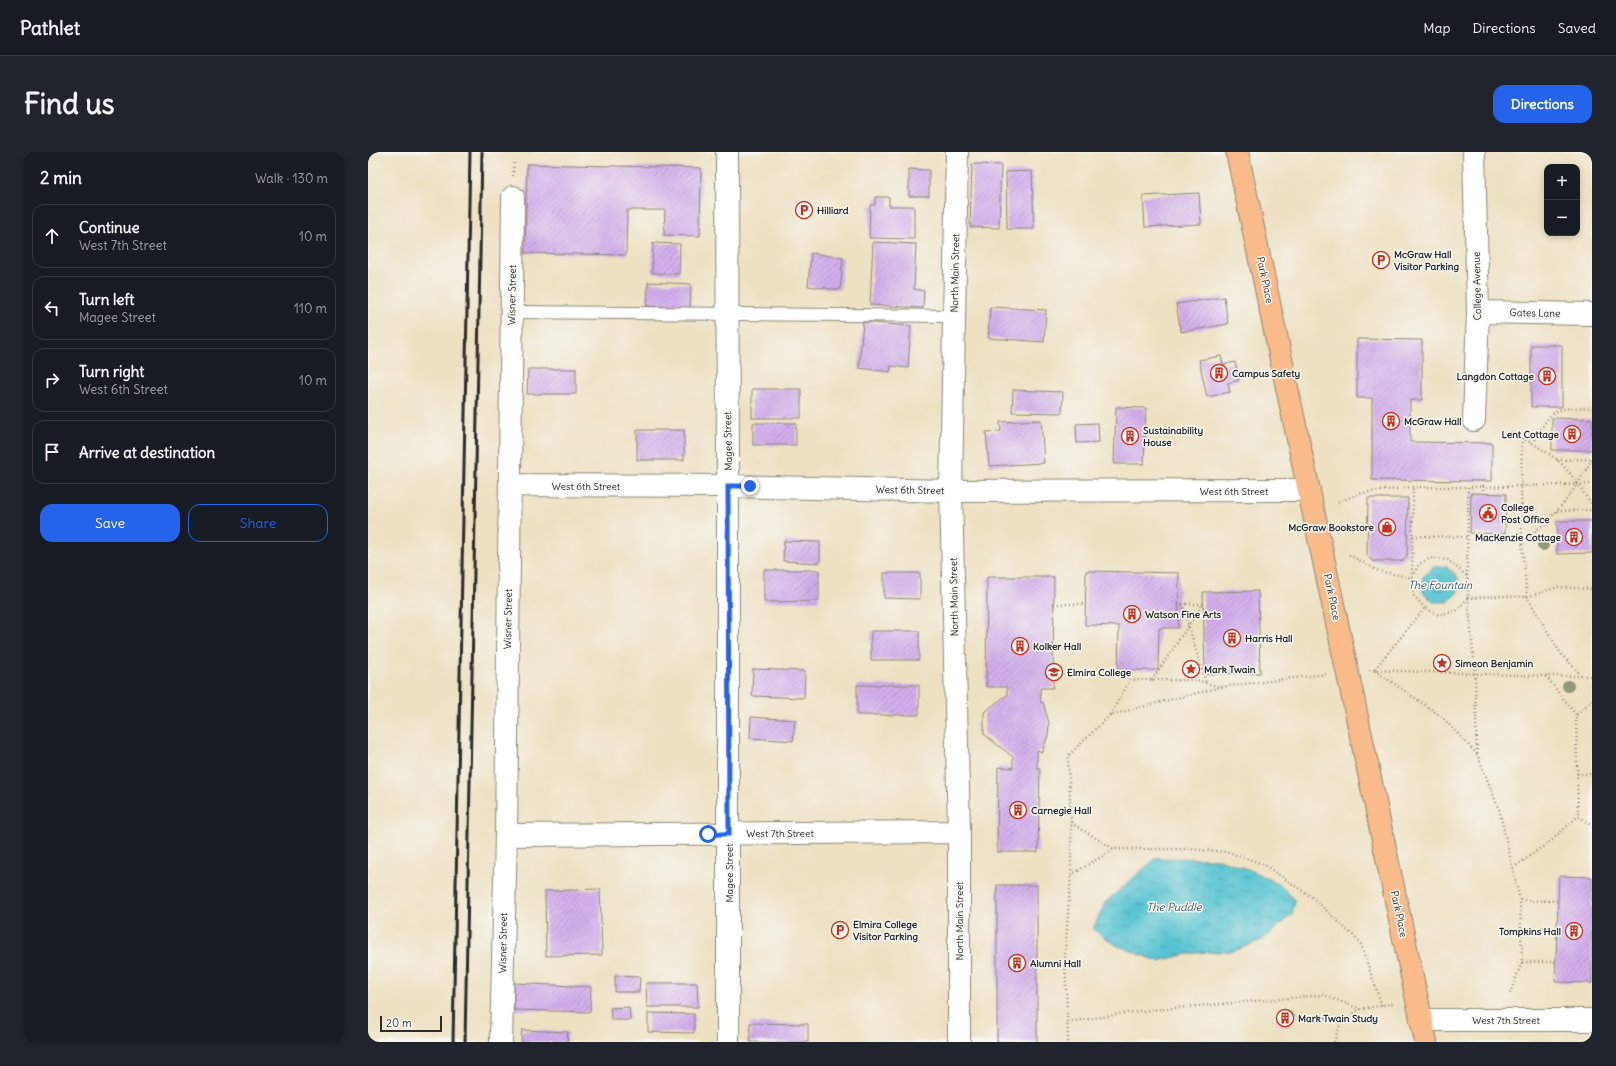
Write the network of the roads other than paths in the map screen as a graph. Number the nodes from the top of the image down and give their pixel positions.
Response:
1 (726, 152) edge
2 (957, 152) edge
3 (1237, 152) edge
4 (1474, 152) edge
5 (513, 197) dead end
6 (512, 312) junction
7 (1478, 312) junction
8 (727, 314) junction
9 (1592, 314) edge
10 (954, 316) junction
11 (1474, 420) dead end
12 (510, 486) junction
13 (728, 486) junction
14 (1309, 490) junction
15 (951, 491) junction
16 (959, 832) junction
17 (729, 834) junction
18 (506, 835) junction
19 (1421, 1020) junction
20 (1592, 1020) edge
21 (501, 1042) edge
22 (728, 1042) edge
23 (958, 1042) edge
24 (1426, 1042) edge

1 - 8 street, Magee Street
2 - 10 street, North Main Street
3 - 14 main road, Park Place
4 - 7 street, College Avenue
5 - 6 street, Wisner Street
6 - 8 lane
6 - 12 street, Wisner Street
7 - 9 street, Gates Lane
7 - 11 street, College Avenue
8 - 10 lane
8 - 13 street, Magee Street
10 - 15 street, North Main Street
12 - 13 street, West 6th Street
12 - 18 street, Wisner Street
13 - 15 street, West 6th Street
13 - 17 street, Magee Street
14 - 15 street, West 6th Street
14 - 19 main road, Park Place
15 - 16 street, North Main Street
16 - 17 street, West 7th Street
16 - 23 street, North Main Street
17 - 18 street, West 7th Street
17 - 22 street, Magee Street
18 - 21 street, Wisner Street
19 - 20 street, West 7th Street
19 - 24 main road, Park Place

